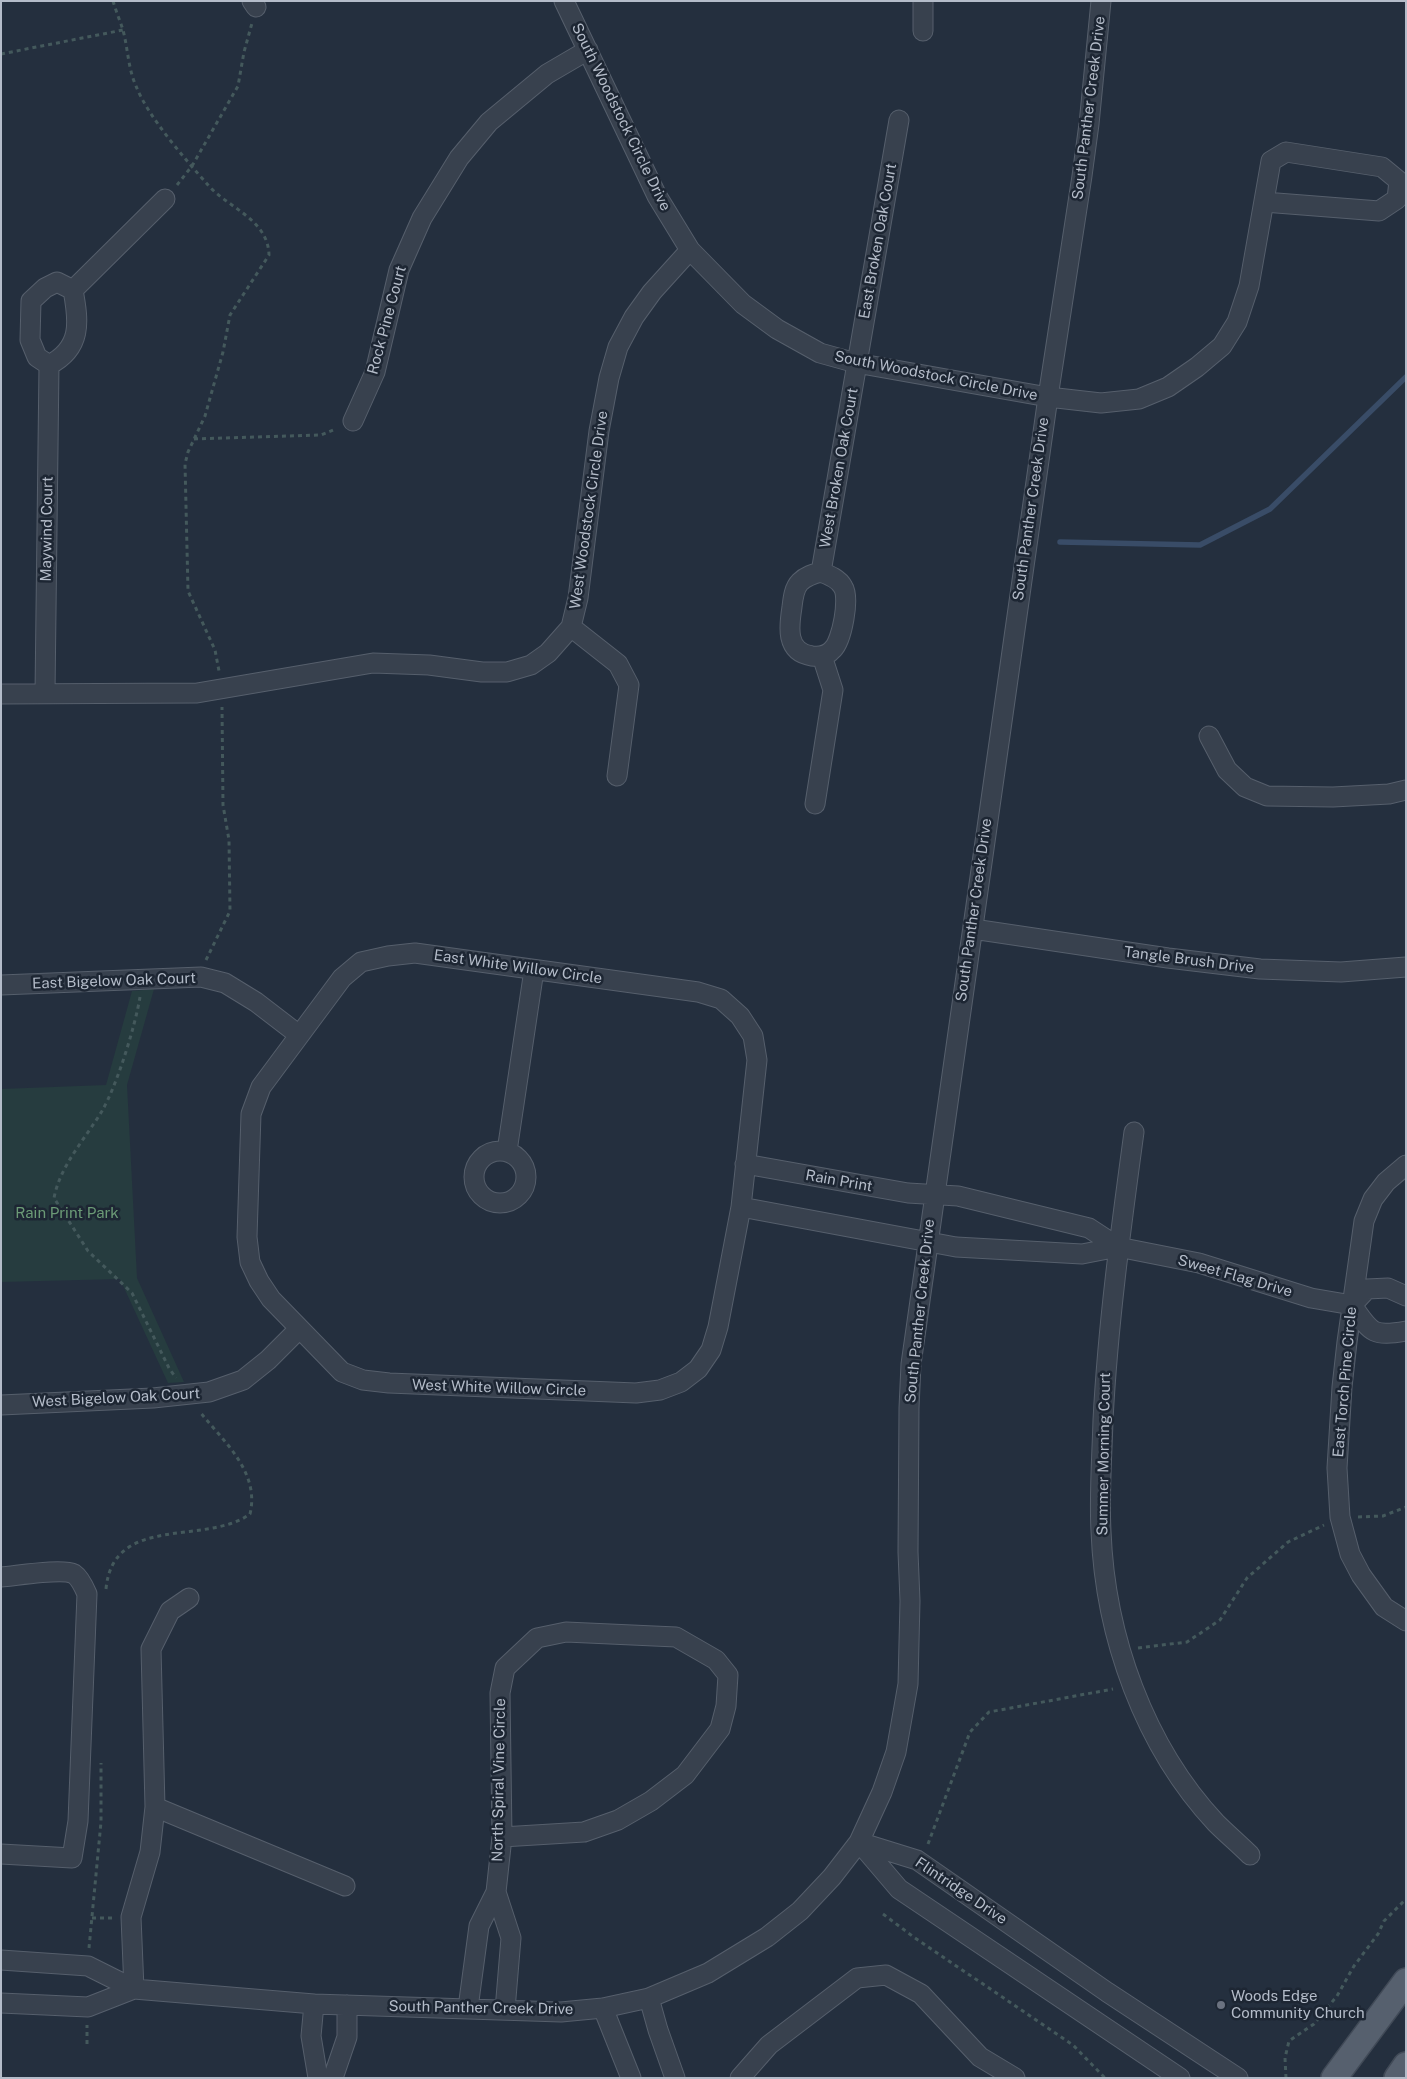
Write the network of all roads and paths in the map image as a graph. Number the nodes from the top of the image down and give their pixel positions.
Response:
1 (113, 1) edge
2 (564, 1) edge
3 (923, 1) edge
4 (1101, 1) edge
5 (254, 4) edge
6 (123, 30) junction
7 (923, 31) dead end
8 (588, 50) junction
9 (1, 54) edge
10 (899, 120) dead end
11 (192, 166) junction
12 (165, 199) joint
13 (1264, 202) junction
14 (690, 250) junction
15 (73, 290) junction
16 (856, 363) junction
17 (49, 365) junction
18 (1048, 397) junction
19 (353, 421) joint
20 (194, 439) junction
21 (821, 572) junction
22 (571, 627) junction
23 (822, 656) junction
24 (221, 689) junction
25 (45, 693) junction
26 (1, 694) edge
27 (1209, 736) dead end
28 (617, 776) dead end
29 (1406, 790) edge
30 (815, 804) dead end
31 (973, 929) junction
32 (1406, 967) edge
33 (534, 970) junction
34 (201, 977) junction
35 (141, 980) junction
36 (1, 985) edge
37 (299, 1034) junction
38 (1134, 1132) dead end
39 (507, 1151) dead end
40 (745, 1164) junction
41 (1406, 1165) edge
42 (248, 1192) joint
43 (934, 1194) junction
44 (741, 1207) junction
45 (927, 1241) junction
46 (1118, 1247) junction
47 (1406, 1296) edge
48 (1352, 1305) junction
49 (299, 1330) junction
50 (1406, 1331) edge
51 (188, 1394) junction
52 (1, 1404) edge
53 (1, 1577) edge
54 (105, 1596) dead end
55 (189, 1598) dead end
56 (1406, 1622) edge
57 (101, 1763) dead end
58 (155, 1807) junction
59 (502, 1837) junction
60 (859, 1842) junction
61 (1, 1854) edge
62 (1250, 1855) dead end
63 (345, 1886) dead end
64 (496, 1892) junction
65 (1406, 1899) edge
66 (883, 1914) dead end
67 (1, 1960) edge
68 (88, 1966) junction
69 (1406, 1981) edge
70 (134, 1989) junction
71 (649, 1998) junction
72 (1, 2003) edge
73 (314, 2004) junction
74 (347, 2005) junction
75 (88, 2007) junction
76 (468, 2008) junction
77 (603, 2008) junction
78 (505, 2010) junction
79 (87, 2044) dead end
80 (1406, 2065) edge
81 (318, 2078) edge
82 (333, 2078) edge
83 (632, 2078) edge
84 (675, 2078) edge
85 (740, 2078) edge
86 (1015, 2078) edge
87 (1105, 2078) edge
88 (1180, 2078) edge
89 (1238, 2078) edge
90 (1286, 2078) edge
91 (1334, 2078) edge
92 (1397, 2078) edge

1 - 6 path
2 - 8 street, South Woodstock Circle Drive
3 - 7 street
4 - 18 street, South Panther Creek Drive
5 - 11 path
6 - 9 path
6 - 11 path
8 - 14 street, South Woodstock Circle Drive
8 - 19 street, Rock Pine Court
10 - 16 street, East Broken Oak Court
11 - 12 path
11 - 20 path
12 - 15 street
13 - 13 street, South Woodstock Circle Drive
13 - 18 street, South Woodstock Circle Drive
14 - 16 street, South Woodstock Circle Drive
14 - 22 street, West Woodstock Circle Drive
15 - 17 street
15 - 17 street
16 - 18 street, South Woodstock Circle Drive
16 - 21 street, West Broken Oak Court
17 - 25 street, Maywind Court
18 - 31 street, South Panther Creek Drive
19 - 20 path
20 - 24 path
21 - 23 street
21 - 23 street
22 - 24 street, West Woodstock Circle Drive
22 - 28 street
23 - 30 street
24 - 25 street, West Woodstock Circle Drive
24 - 34 path
25 - 26 street, West Woodstock Circle Drive
27 - 29 street
31 - 32 street, Tangle Brush Drive
31 - 43 street, South Panther Creek Drive
33 - 37 street, East White Willow Circle
33 - 39 street
33 - 40 street, East White Willow Circle
34 - 35 street, East Bigelow Oak Court
34 - 37 street, East Bigelow Oak Court
35 - 36 street, East Bigelow Oak Court
35 - 51 path
37 - 42 street, East White Willow Circle
38 - 46 street, Summer Morning Court
40 - 43 street, Rain Print
40 - 44 street, East White Willow Circle
41 - 48 street, East Torch Pine Circle
42 - 49 street, West White Willow Circle
43 - 45 street, South Panther Creek Drive
43 - 46 street, Sweet Flag Drive
44 - 45 street
44 - 49 street, West White Willow Circle
45 - 46 street, Sweet Flag Drive
45 - 60 street, South Panther Creek Drive
46 - 48 street, Sweet Flag Drive
46 - 62 street, Summer Morning Court
47 - 48 street
48 - 50 street
48 - 56 street, East Torch Pine Circle
49 - 51 street, West Bigelow Oak Court
51 - 52 street, West Bigelow Oak Court
51 - 54 path
53 - 61 street
55 - 58 street
57 - 68 path
58 - 63 street
58 - 70 street
59 - 59 street, North Spiral Vine Circle
59 - 64 street, North Spiral Vine Circle
60 - 71 street, South Panther Creek Drive
60 - 88 street
60 - 89 street, Flintridge Drive
64 - 76 street, North Spiral Vine Circle
64 - 78 street, North Spiral Vine Circle
65 - 90 path
66 - 87 path
67 - 68 street, South Panther Creek Drive
68 - 70 street, South Panther Creek Drive
69 - 91 main road
70 - 73 street, South Panther Creek Drive
70 - 75 street, South Panther Creek Drive
71 - 77 street, South Panther Creek Drive
71 - 84 street
72 - 75 street, South Panther Creek Drive
73 - 74 street, South Panther Creek Drive
73 - 81 street
74 - 76 street, South Panther Creek Drive
74 - 82 street
75 - 79 path
76 - 78 street, South Panther Creek Drive
77 - 78 street, South Panther Creek Drive
77 - 83 street
80 - 92 main road
85 - 86 street

